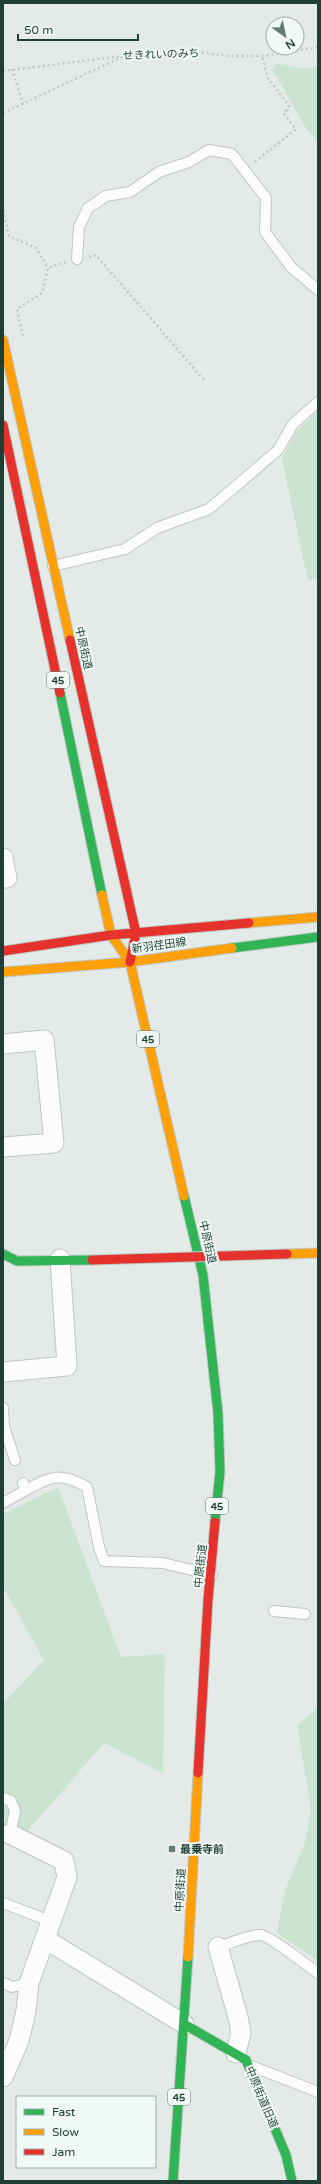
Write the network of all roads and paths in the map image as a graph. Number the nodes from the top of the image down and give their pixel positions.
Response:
1 (318, 47) edge
2 (125, 56) junction
3 (262, 56) junction
4 (12, 69) junction
5 (3, 71) edge
6 (23, 104) junction
7 (3, 113) edge
8 (245, 170) junction
9 (3, 210) edge
10 (77, 259) junction
11 (48, 268) junction
12 (318, 290) edge
13 (3, 340) edge
14 (24, 340) dead end
15 (204, 380) dead end
16 (318, 402) edge
17 (3, 425) edge
18 (53, 566) junction
19 (3, 858) edge
20 (3, 878) edge
21 (318, 917) edge
22 (136, 932) junction
23 (111, 935) junction
24 (318, 937) edge
25 (3, 951) edge
26 (130, 962) junction
27 (3, 972) edge
28 (3, 1044) edge
29 (3, 1147) edge
30 (318, 1253) edge
31 (3, 1254) edge
32 (60, 1259) junction
33 (3, 1372) edge
34 (3, 1408) edge
35 (15, 1460) dead end
36 (3, 1503) edge
37 (212, 1575) junction
38 (274, 1612) dead end
39 (305, 1614) dead end
40 (3, 1798) edge
41 (10, 1834) joint
42 (3, 1903) edge
43 (48, 1930) junction
44 (218, 1947) joint
45 (318, 1973) edge
46 (3, 1983) edge
47 (29, 1983) junction
48 (184, 2024) junction
49 (236, 2053) junction
50 (250, 2066) junction
51 (3, 2077) edge
52 (318, 2092) edge
53 (173, 2181) edge
54 (292, 2181) edge

1 - 3 path, せきれいのみち
2 - 3 path, せきれいのみち
2 - 4 path, せきれいのみち
2 - 6 path
3 - 8 path
4 - 5 path, せきれいのみち
4 - 6 path
6 - 7 path
8 - 10 lane
8 - 12 lane
9 - 11 path
10 - 11 path
10 - 15 path
11 - 14 path
13 - 18 main road, 中原街道 / 45
16 - 18 lane
17 - 23 main road, 中原街道 / 45
18 - 22 main road, 中原街道 / 45
19 - 20 street
21 - 22 main road, 新羽荏田線
22 - 23 main road, 新羽荏田線
22 - 26 main road, 中原街道 / 45
23 - 25 main road, 新羽荏田線
23 - 26 main road, 中原街道 / 45
24 - 26 main road, 新羽荏田線
26 - 27 main road, 新羽荏田線
26 - 37 main road, 中原街道 / 45
28 - 29 street
30 - 32 main road, bridge
31 - 32 main road
32 - 33 street
34 - 35 lane
36 - 37 lane
37 - 48 main road, 中原街道 / 45
38 - 39 lane
40 - 41 lane
41 - 43 street
42 - 43 lane
43 - 47 street
43 - 48 street
44 - 45 lane
44 - 49 street
46 - 47 lane
47 - 51 street
48 - 49 main road, 中原街道旧道
48 - 53 main road, 中原街道 / 45
49 - 50 main road, 中原街道旧道
50 - 52 lane
50 - 54 main road, 中原街道旧道

